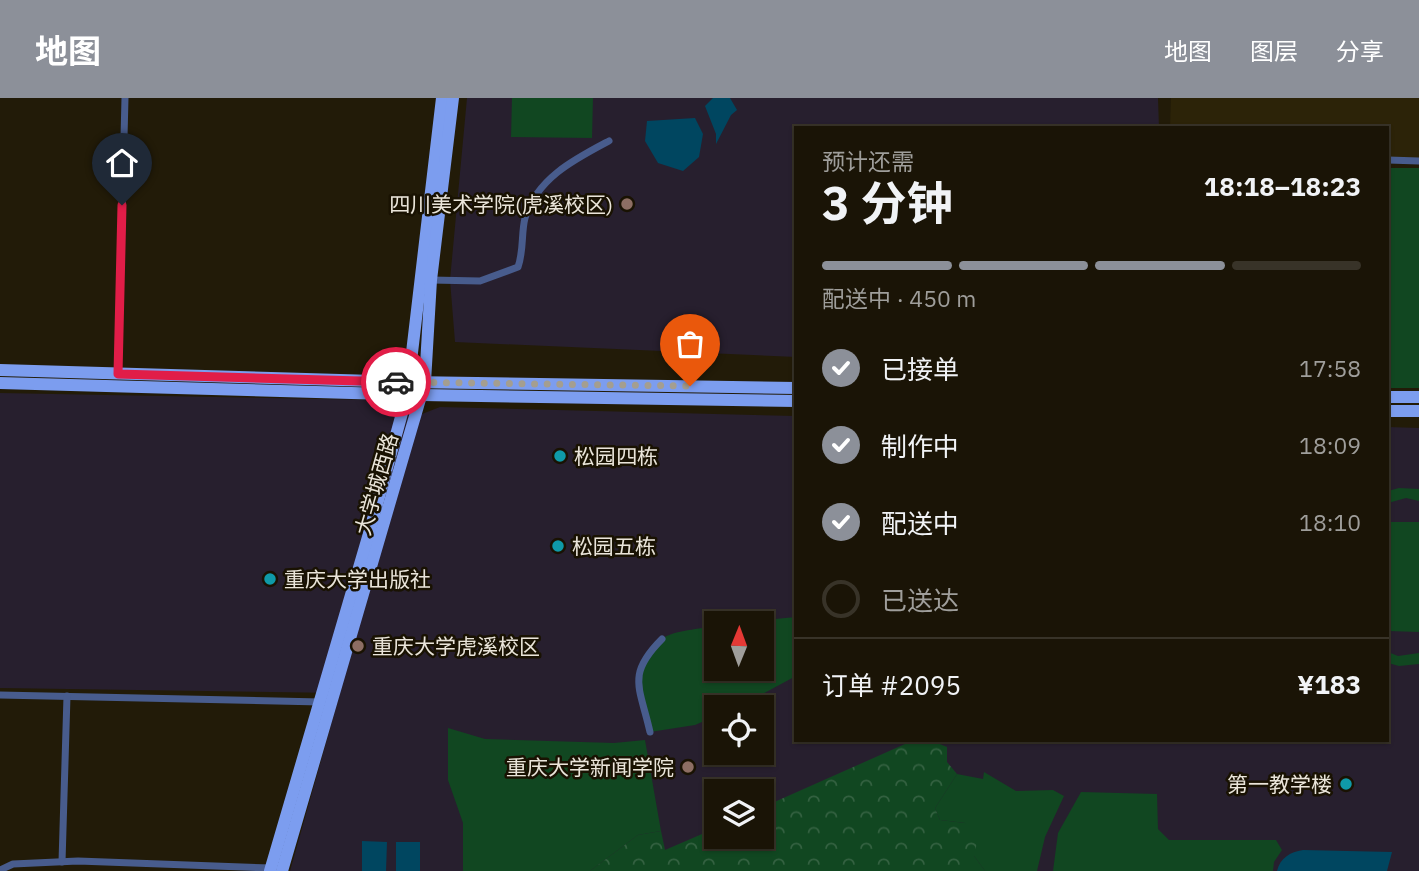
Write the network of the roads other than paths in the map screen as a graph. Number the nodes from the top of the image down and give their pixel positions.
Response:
1 (125, 98) edge
2 (442, 98) edge
3 (453, 98) edge
4 (609, 141) dead end
5 (1389, 160) edge
6 (1419, 161) edge
7 (431, 280) junction
8 (0, 370) edge
9 (118, 374) junction
10 (0, 383) edge
11 (408, 388) junction
12 (423, 388) junction
13 (794, 388) edge
14 (1389, 397) edge
15 (1419, 397) edge
16 (794, 401) edge
17 (1389, 411) edge
18 (1419, 411) edge
19 (662, 639) dead end
20 (0, 695) edge
21 (67, 696) junction
22 (326, 703) junction
23 (650, 732) dead end
24 (62, 862) junction
25 (0, 870) edge
26 (275, 870) edge

1 - 9 street
2 - 11 main road, 大学城西路
3 - 7 main road, 大学城西路
4 - 7 street
5 - 6 street
7 - 12 main road, 大学城西路
8 - 9 main road
9 - 11 main road
10 - 11 main road
11 - 12 main road
11 - 22 main road, 大学城西路
12 - 13 main road
12 - 16 main road
12 - 22 main road, 大学城西路
14 - 15 main road
17 - 18 main road
19 - 23 street
20 - 21 street
21 - 22 street
21 - 24 street
22 - 26 main road, 大学城西路
24 - 25 street
24 - 26 street

